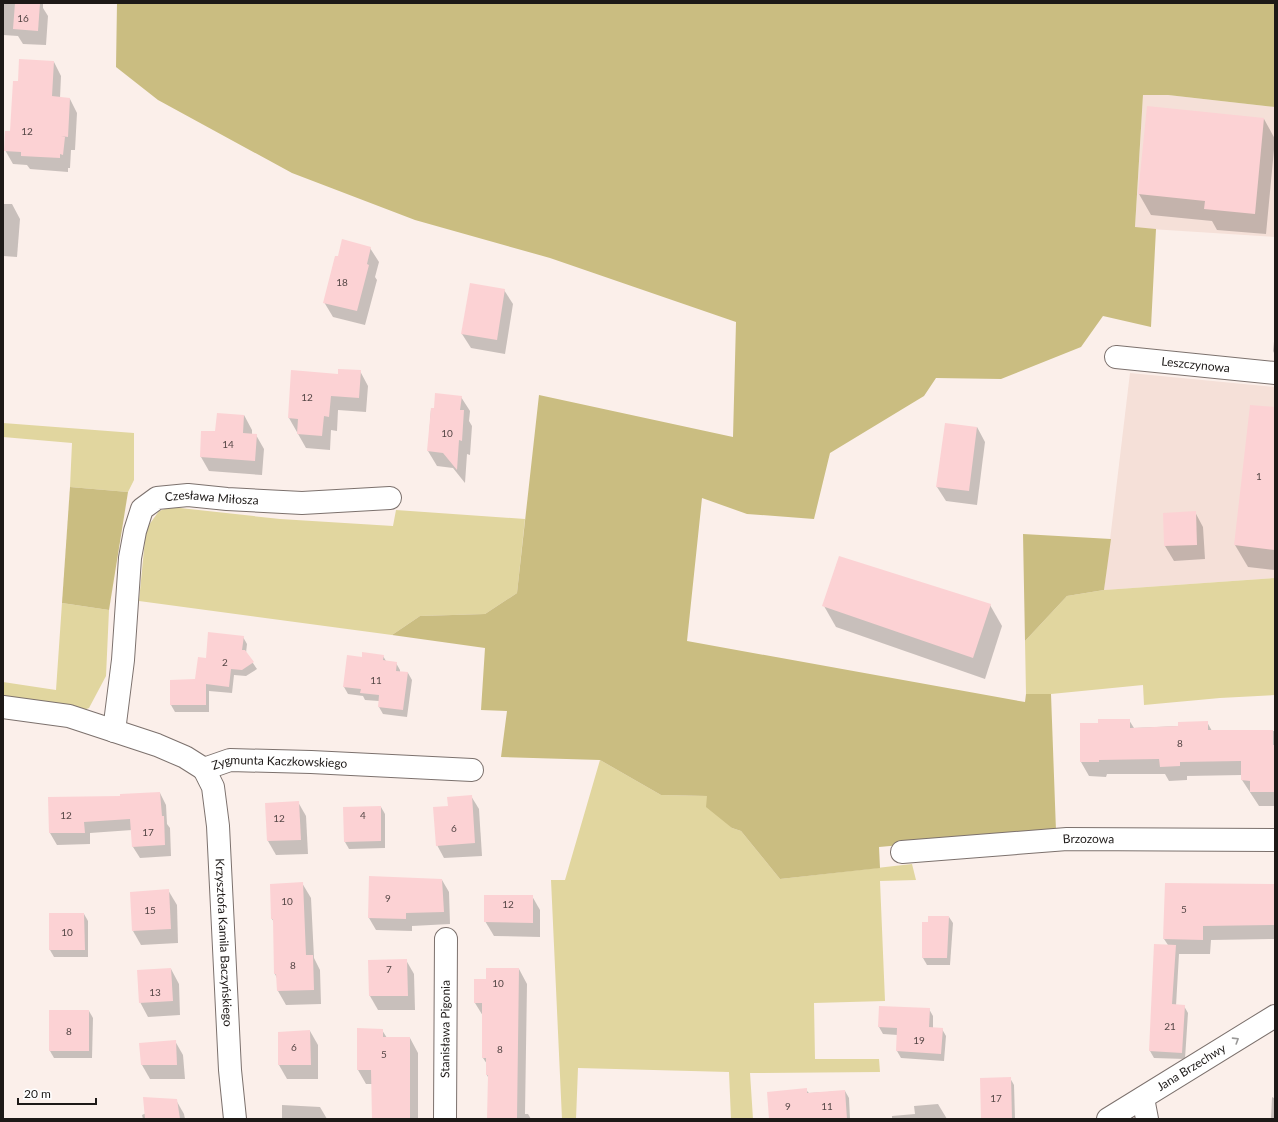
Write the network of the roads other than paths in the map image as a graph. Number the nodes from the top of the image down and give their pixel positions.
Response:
1 (1116, 357) dead end
2 (1275, 373) edge
3 (390, 498) dead end
4 (3, 707) edge
5 (114, 731) junction
6 (204, 769) junction
7 (472, 770) dead end
8 (1275, 840) edge
9 (902, 852) dead end
10 (446, 939) dead end
11 (1275, 1016) edge
12 (1143, 1098) junction
13 (235, 1119) edge
14 (445, 1119) edge
15 (1108, 1119) edge
16 (1147, 1119) edge

1 - 2 street, Leszczynowa
3 - 5 street, Czesława Miłosza
4 - 5 street, Zygmunta Kaczkowskiego
5 - 6 street, Zygmunta Kaczkowskiego
6 - 7 street, Zygmunta Kaczkowskiego
6 - 13 street, Krzysztofa Kamila Baczyńskiego
8 - 9 street, Brzozowa
10 - 14 street, Stanisława Pigonia
12 -> 11 street, Jana Brzechwy
12 - 15 street, Jana Brzechwy
12 - 16 street

